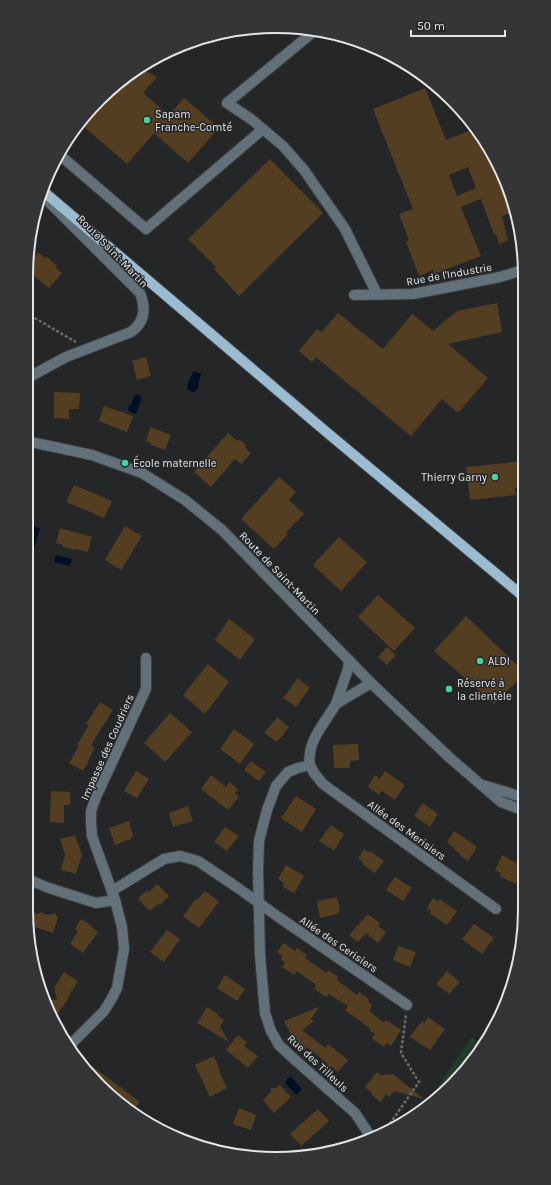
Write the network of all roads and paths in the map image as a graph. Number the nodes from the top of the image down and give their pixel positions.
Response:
1 (309, 35) edge
2 (263, 129) junction
3 (63, 158) edge
4 (47, 195) edge
5 (46, 199) edge
6 (518, 272) edge
7 (377, 294) junction
8 (354, 295) dead end
9 (33, 317) edge
10 (81, 351) junction
11 (33, 375) edge
12 (33, 442) edge
13 (518, 592) edge
14 (146, 658) dead end
15 (349, 660) junction
16 (371, 683) junction
17 (336, 704) junction
18 (310, 765) junction
19 (479, 784) junction
20 (518, 796) edge
21 (518, 808) edge
22 (33, 881) edge
23 (114, 895) junction
24 (259, 903) junction
25 (496, 909) dead end
26 (408, 1005) joint
27 (73, 1042) edge
28 (390, 1124) edge
29 (369, 1133) edge

1 - 2 street
2 - 3 street
2 - 7 street
4 - 13 main road
5 - 10 street, Route Saint-Martin
6 - 7 street, Rue de l'Industrie
7 - 8 street, Rue de l'Industrie
9 - 10 path
10 - 11 street, Route Saint-Martin
12 - 15 street, Route de Saint-Martin
14 - 23 street, Impasse des Coudriers
15 - 16 street, Route de Saint-Martin
15 - 17 street
16 - 17 street
16 - 19 street, Route de Saint-Martin
17 - 18 street
18 - 24 street, Rue des Tilleuls
18 - 25 street, Allée des Merisiers
19 - 20 street
19 - 21 street, Route de Saint-Martin
22 - 23 street
23 - 24 street, Allée des Cerisiers
23 - 27 street, Impasse des Coudriers
24 - 26 street, Allée des Cerisiers
24 - 29 street, Rue des Tilleuls
26 - 28 path

